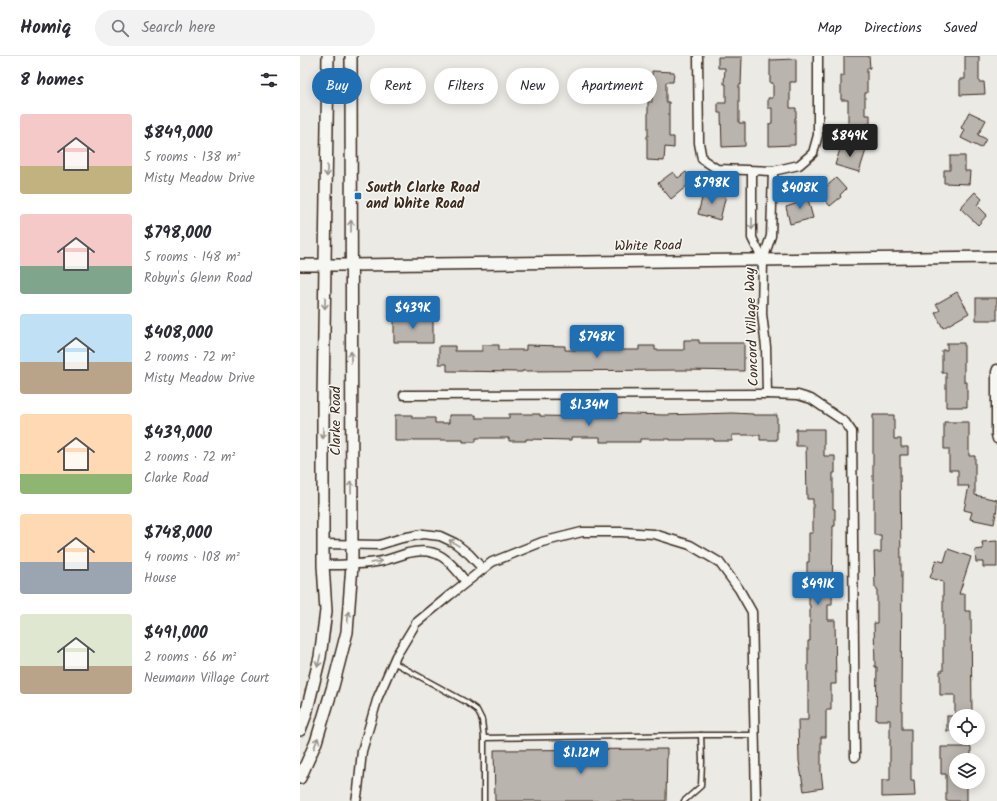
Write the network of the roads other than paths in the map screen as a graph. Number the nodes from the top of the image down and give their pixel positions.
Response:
1 (328, 56) edge
2 (351, 56) edge
3 (698, 56) edge
4 (818, 56) edge
5 (752, 171) junction
6 (773, 171) junction
7 (997, 257) edge
8 (763, 260) junction
9 (300, 264) edge
10 (326, 264) junction
11 (351, 265) junction
12 (997, 369) edge
13 (766, 394) junction
14 (404, 395) dead end
15 (997, 439) edge
16 (324, 544) junction
17 (351, 544) junction
18 (324, 565) junction
19 (352, 565) junction
20 (483, 569) junction
21 (466, 582) junction
22 (393, 662) junction
23 (300, 730) edge
24 (702, 735) junction
25 (754, 735) junction
26 (484, 738) junction
27 (855, 757) dead end
28 (300, 778) edge
29 (356, 801) edge
30 (484, 801) edge
31 (684, 801) edge
32 (756, 801) edge

1 -> 10 street, Clarke Road
11 -> 2 street, Clarke Road
3 - 5 street
4 - 6 street
5 - 6 street
5 -> 8 street
6 - 8 street
7 - 8 street, White Road
8 - 11 street, White Road
8 - 13 street, Concord Village Way
9 - 10 street, White Road
10 - 11 street, White Road
10 -> 16 street, Clarke Road
17 -> 11 street, Clarke Road
12 - 15 street
13 - 14 street
13 - 27 street
16 - 17 street
16 - 18 street, Clarke Road
17 - 19 street, Clarke Road
20 -> 17 street
18 - 19 street
18 -> 23 street, Clarke Road
19 -> 21 street
28 -> 19 street, Clarke Road
20 - 21 street
20 - 25 street
21 - 22 street
22 - 26 lane
22 - 29 street
24 - 25 lane
24 - 26 lane
24 - 31 lane
25 - 32 street
26 - 30 lane

